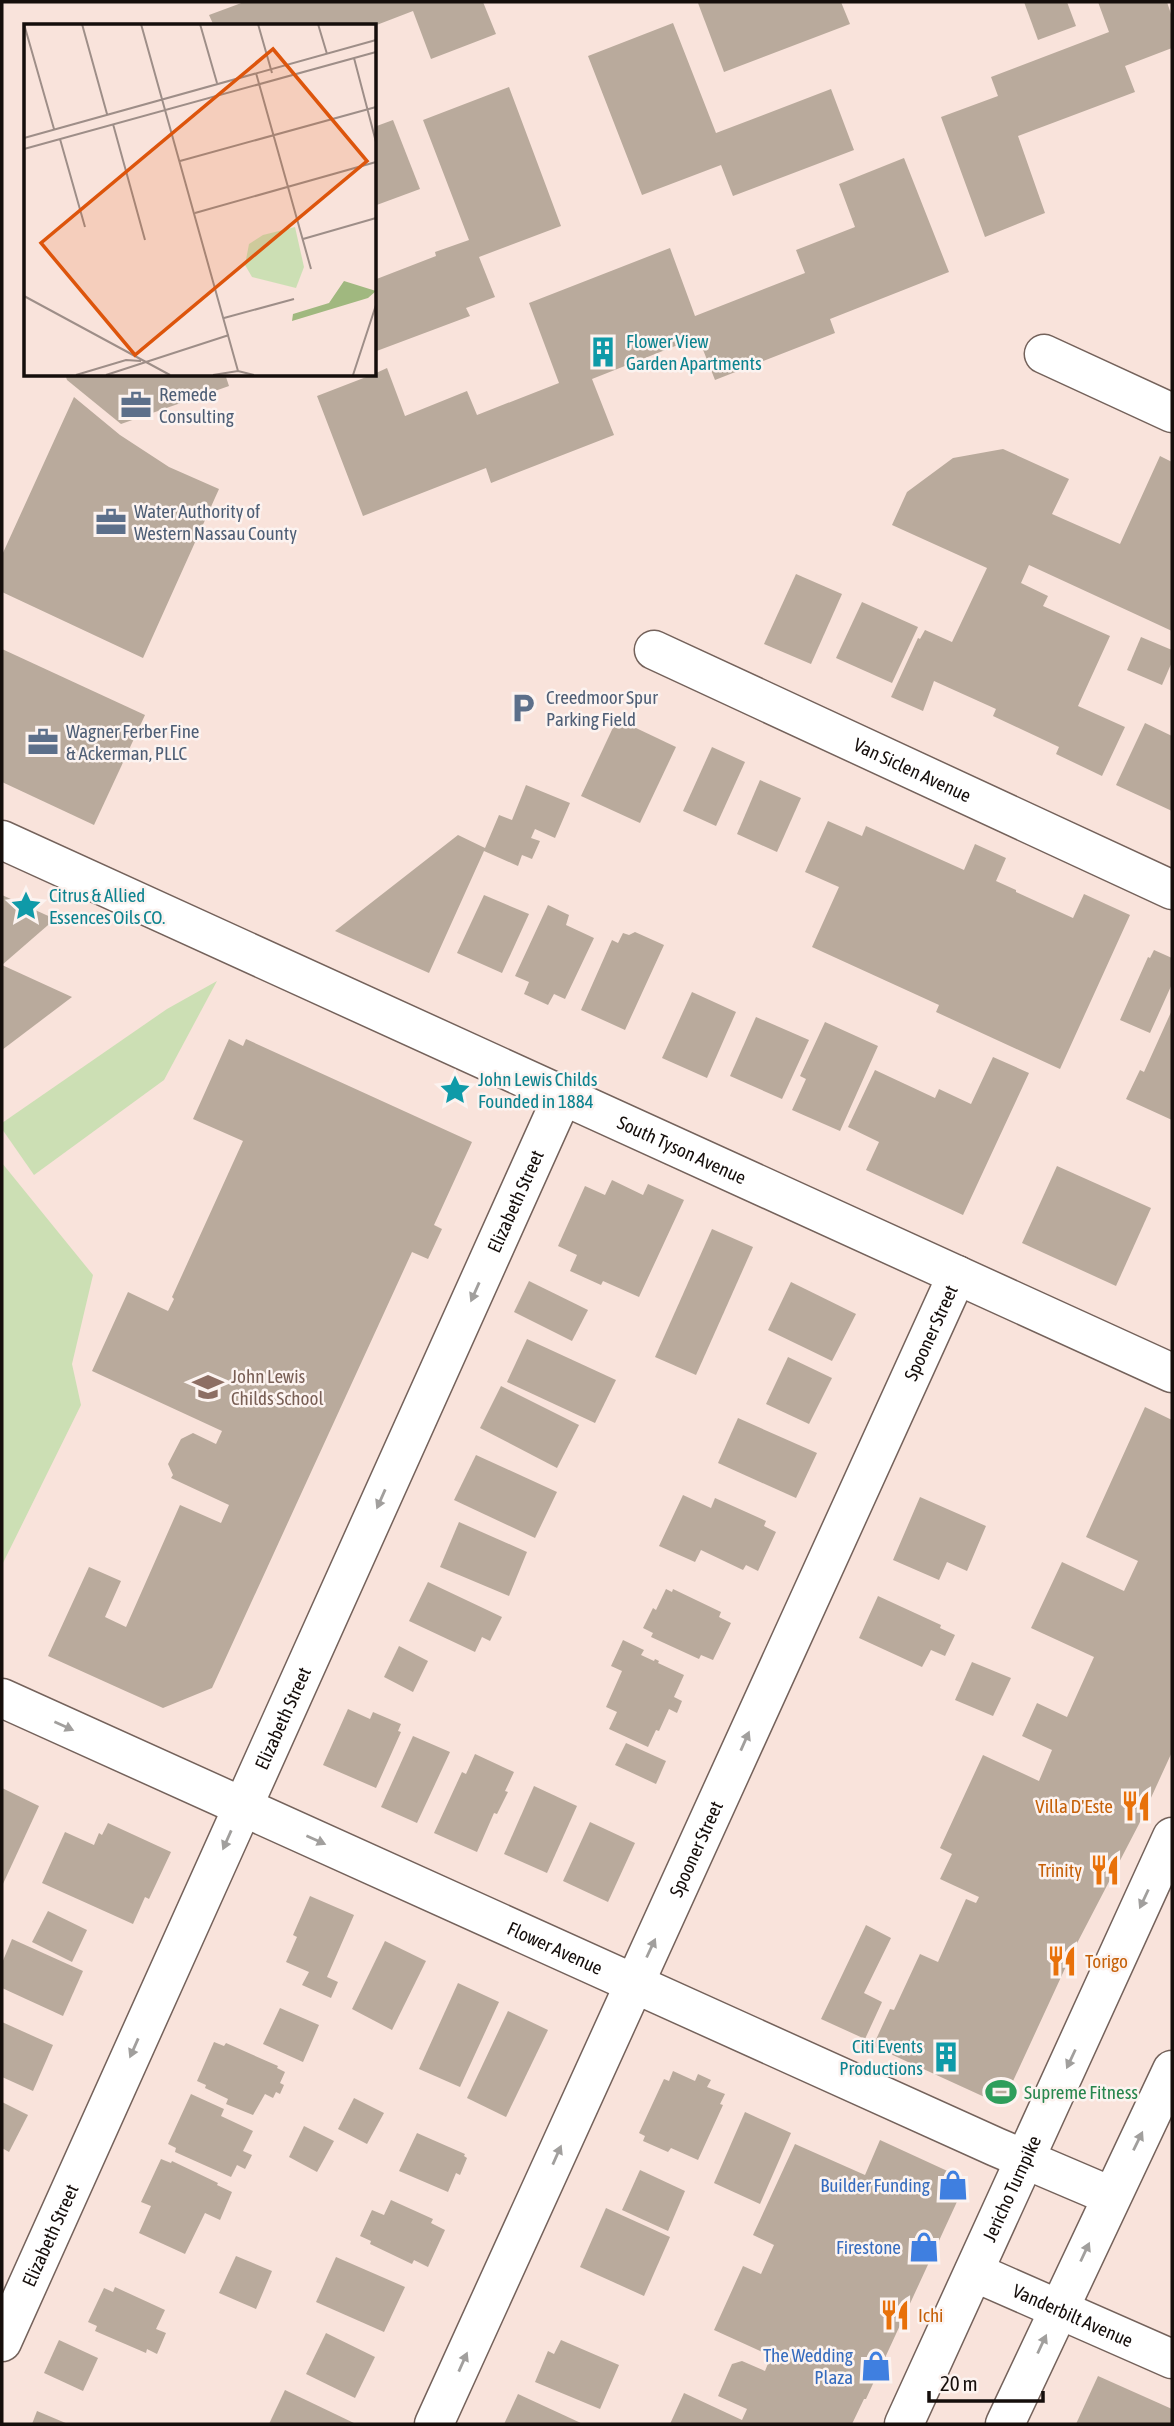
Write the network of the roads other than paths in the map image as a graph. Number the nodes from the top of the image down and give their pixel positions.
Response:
1 (1044, 354) dead end
2 (1172, 413) edge
3 (654, 650) dead end
4 (2, 840) edge
5 (1172, 890) edge
6 (564, 1095) junction
7 (957, 1275) junction
8 (1172, 1373) edge
9 (2, 1698) edge
10 (242, 1806) junction
11 (1172, 1837) edge
12 (634, 1984) junction
13 (1172, 2070) edge
14 (1025, 2160) junction
15 (1111, 2196) junction
16 (974, 2272) junction
17 (1058, 2309) junction
18 (2, 2342) edge
19 (1172, 2359) edge
20 (435, 2424) edge
21 (904, 2424) edge
22 (1005, 2424) edge

1 - 2 street
3 - 5 street, Van Siclen Avenue
4 - 6 street, South Tyson Avenue
6 - 7 street, South Tyson Avenue
6 -> 10 street, Elizabeth Street
7 - 8 street, South Tyson Avenue
12 -> 7 street, Spooner Street
9 -> 10 street, Flower Avenue
10 -> 12 street, Flower Avenue
10 -> 18 street, Elizabeth Street
11 -> 14 street, Jericho Turnpike
12 - 14 street, Flower Avenue
20 -> 12 street, Spooner Street
15 -> 13 street
14 - 15 street, Flower Avenue
14 - 16 street, Jericho Turnpike
17 -> 15 street
16 - 17 street, Vanderbilt Avenue
16 - 21 street, Jericho Turnpike
17 - 19 street, Vanderbilt Avenue
22 -> 17 street

